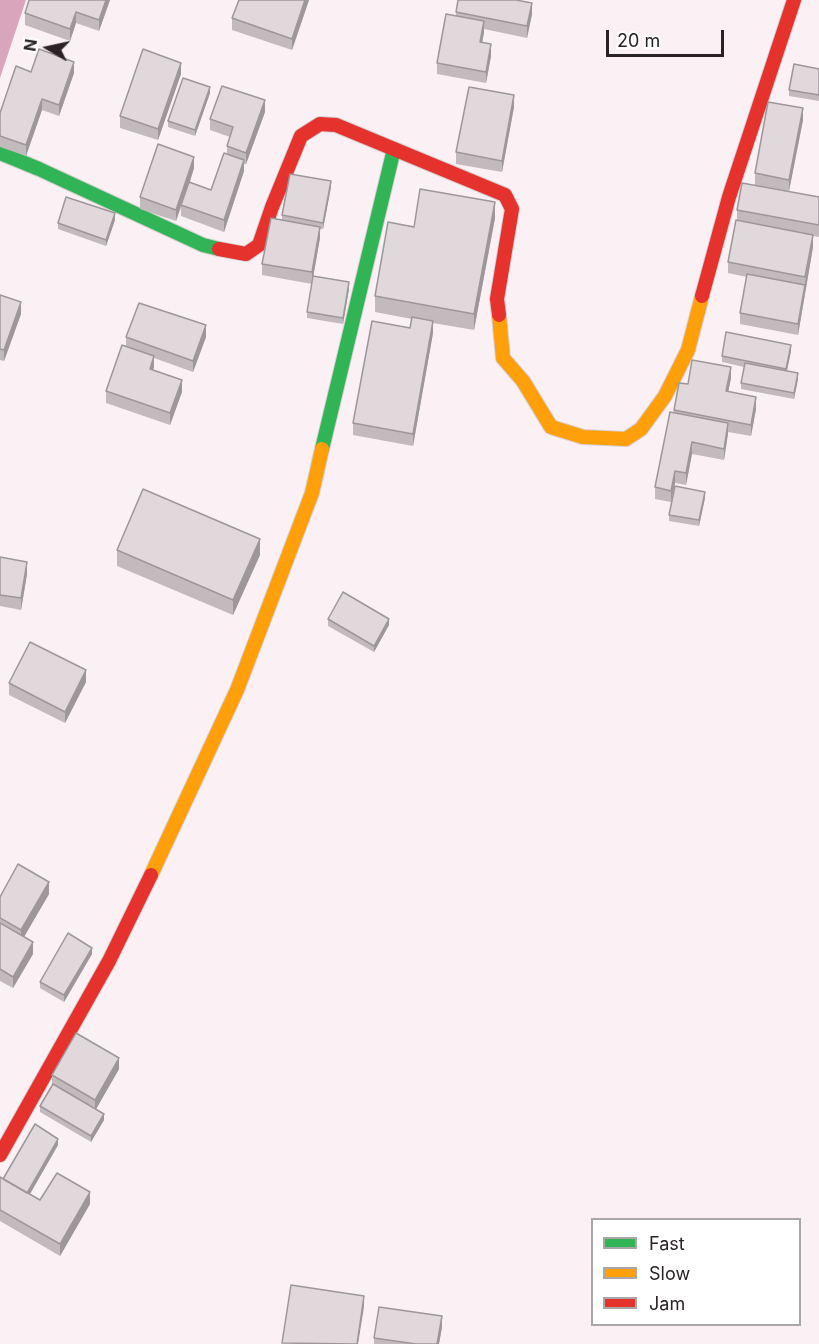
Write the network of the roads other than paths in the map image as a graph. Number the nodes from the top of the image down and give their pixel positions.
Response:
1 (794, 0) edge
2 (394, 149) junction
3 (0, 153) edge
4 (0, 1155) edge

1 - 2 street
2 - 3 street
2 - 4 street

